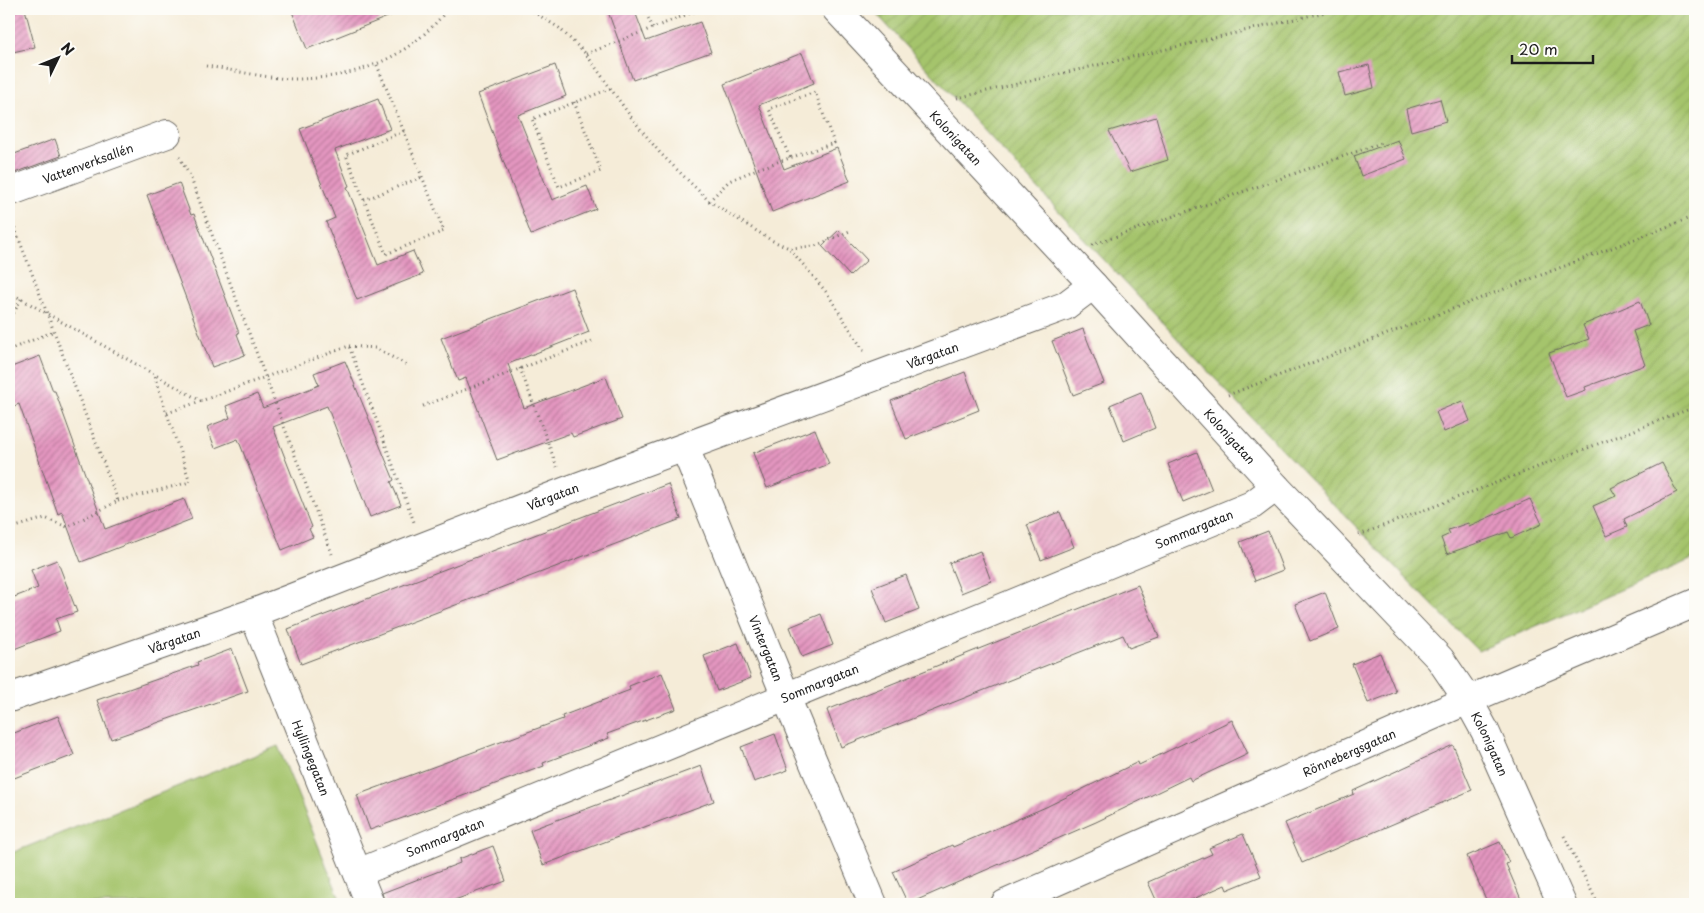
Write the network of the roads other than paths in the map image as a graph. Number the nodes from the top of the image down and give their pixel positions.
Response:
1 (836, 9) edge
2 (167, 134) road end
3 (9, 192) edge
4 (1093, 285) junction
5 (685, 448) junction
6 (1276, 486) junction
7 (1695, 603) edge
8 (253, 612) junction
9 (786, 697) junction
10 (9, 698) edge
11 (1468, 700) junction
12 (358, 873) junction
13 (370, 904) edge
14 (873, 904) edge
15 (1005, 904) edge
16 (1562, 904) edge

1 - 4 street, Kolonigatan
2 - 3 street, Vattenverksallén
4 - 5 street, Vårgatan
4 - 6 street, Kolonigatan
5 - 8 street, Vårgatan
5 - 9 street, Vintergatan
6 - 9 street, Sommargatan
6 - 11 street, Kolonigatan
7 - 11 street, Rönnebergsgatan
8 - 10 street, Vårgatan
8 - 12 street, Hyllingegatan
9 - 12 street, Sommargatan
9 - 14 street, Vintergatan
11 - 15 street, Rönnebergsgatan
11 - 16 street, Kolonigatan
12 - 13 street, Hyllingegatan

